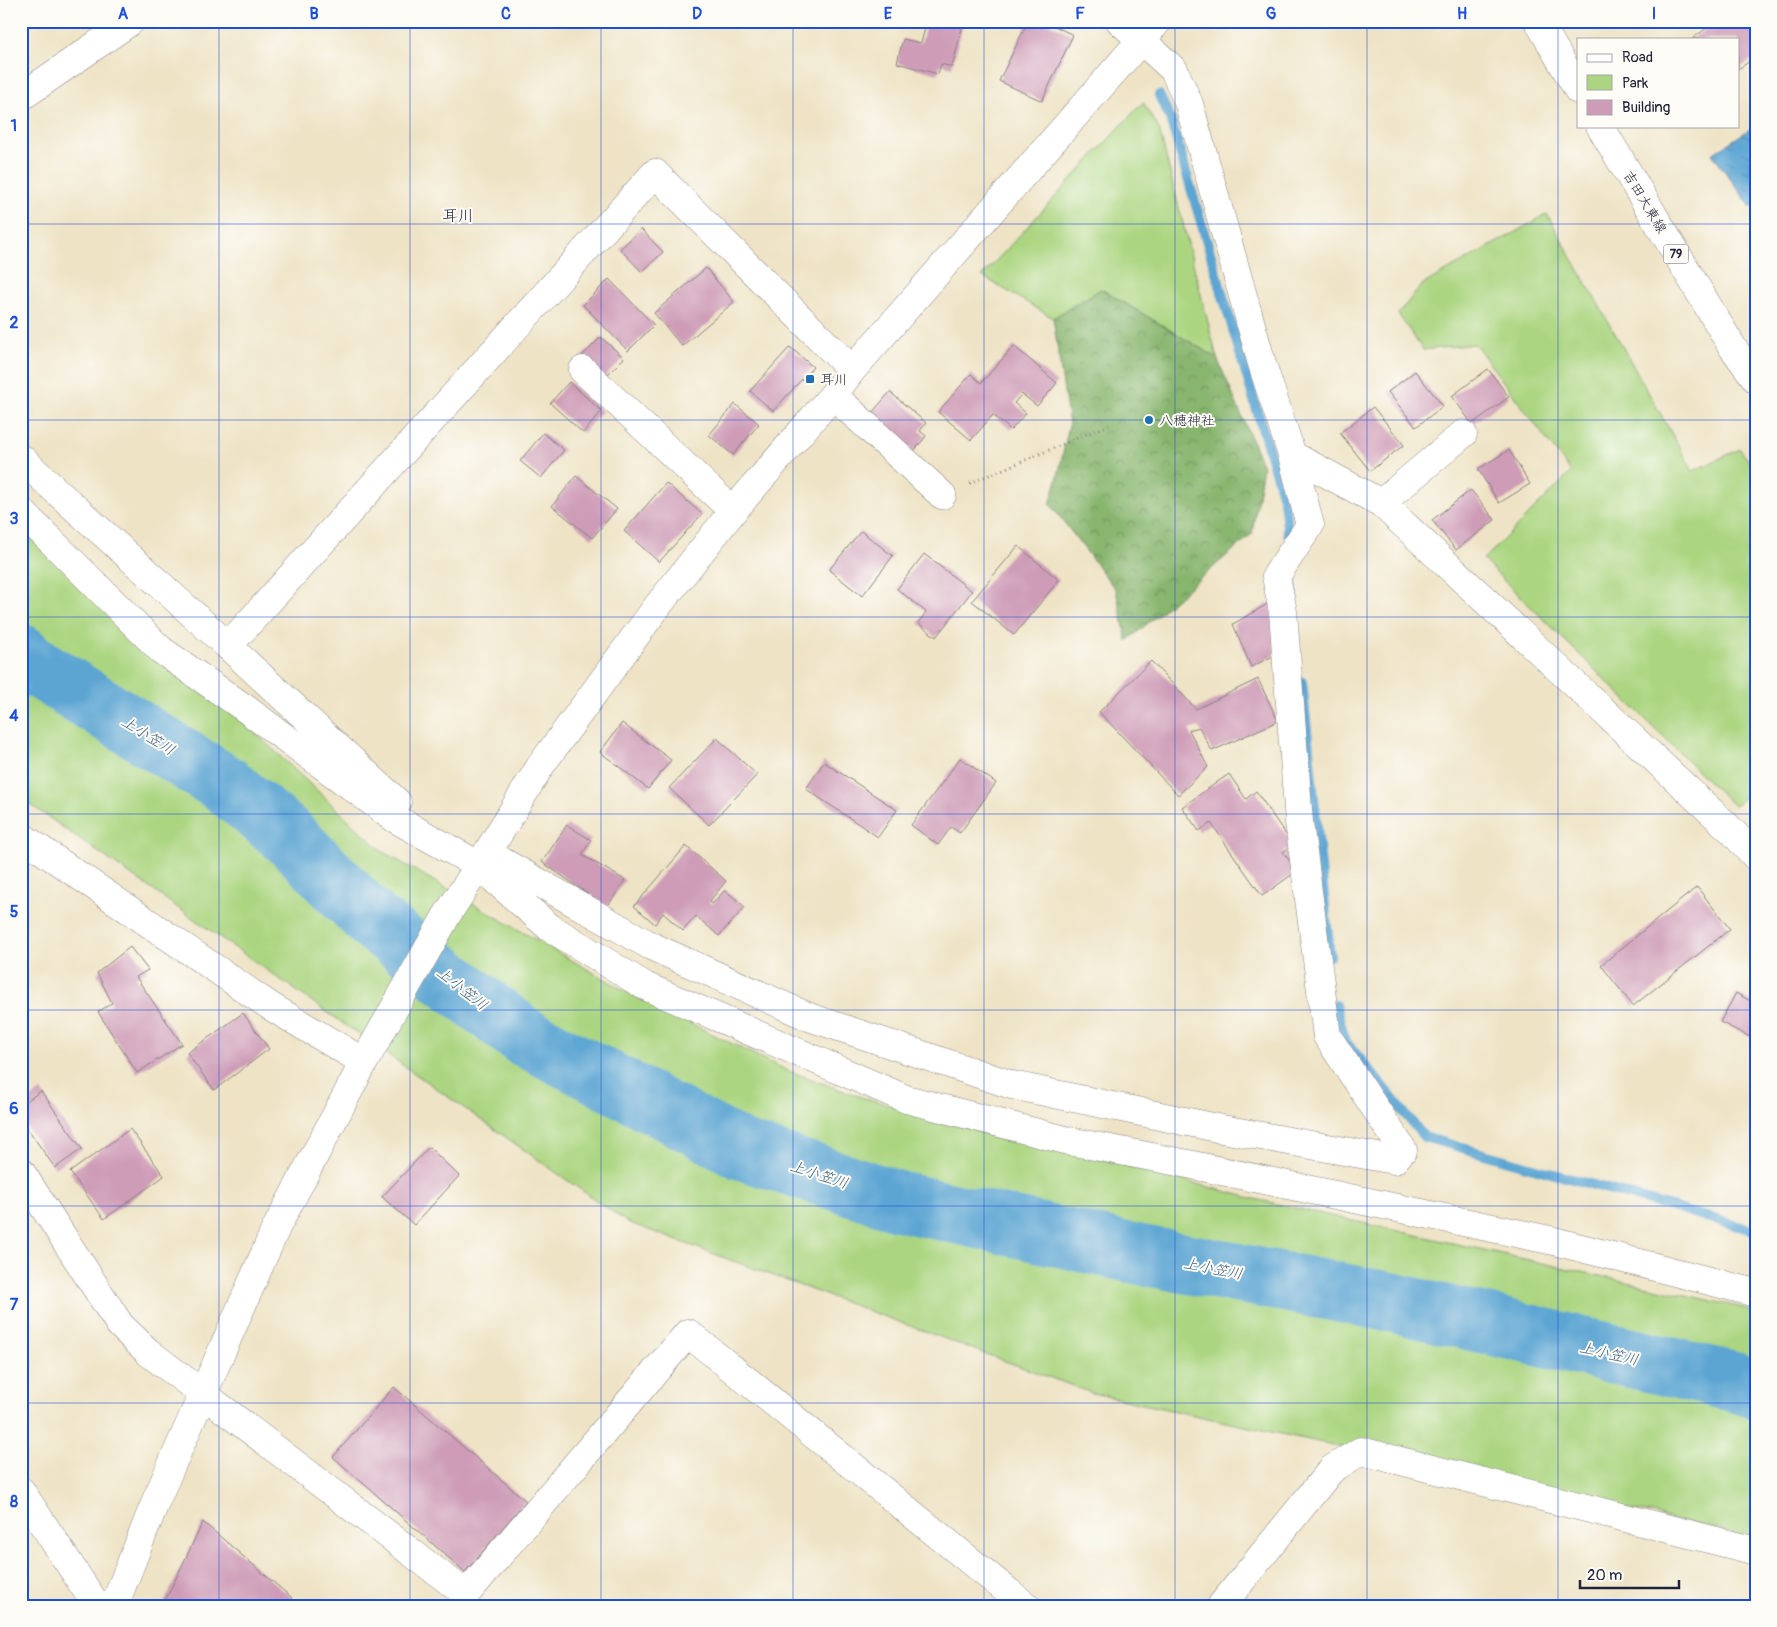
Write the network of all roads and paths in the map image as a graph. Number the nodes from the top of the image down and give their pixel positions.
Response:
1 (131, 21) edge
2 (1120, 21) edge
3 (1538, 21) edge
4 (1150, 31) edge
5 (1577, 88) edge
6 (21, 96) edge
7 (1601, 128) edge
8 (582, 370) dead end
9 (852, 370) junction
10 (1756, 379) edge
11 (833, 395) junction
12 (1109, 425) dead end
13 (1463, 434) dead end
14 (1292, 455) junction
15 (21, 458) edge
16 (942, 495) joint
17 (1381, 503) junction
18 (21, 511) edge
19 (733, 511) junction
20 (228, 646) junction
21 (21, 836) edge
22 (430, 837) junction
23 (1756, 857) edge
24 (483, 859) junction
25 (364, 1062) junction
26 (21, 1172) edge
27 (1756, 1293) edge
28 (203, 1395) junction
29 (21, 1491) edge
30 (1756, 1551) edge
31 (97, 1606) edge
32 (114, 1606) edge
33 (1026, 1606) edge
34 (1221, 1606) edge

1 - 6 street
2 - 4 street
3 - 5 street
4 - 9 street
4 - 14 street
7 - 10 street, 吉田大東線 / 79
8 - 19 street
9 - 11 street
9 - 20 street
11 - 16 street
11 - 19 street
12 - 16 path
13 - 17 street
14 - 17 street
14 - 24 street
15 - 20 street
17 - 23 street
18 - 22 street
19 - 24 street
20 - 22 street
21 - 25 street
22 - 24 street
24 - 25 street
24 - 27 street
25 - 28 street
26 - 28 street
28 - 32 street
28 - 33 street
29 - 31 street
30 - 34 street

